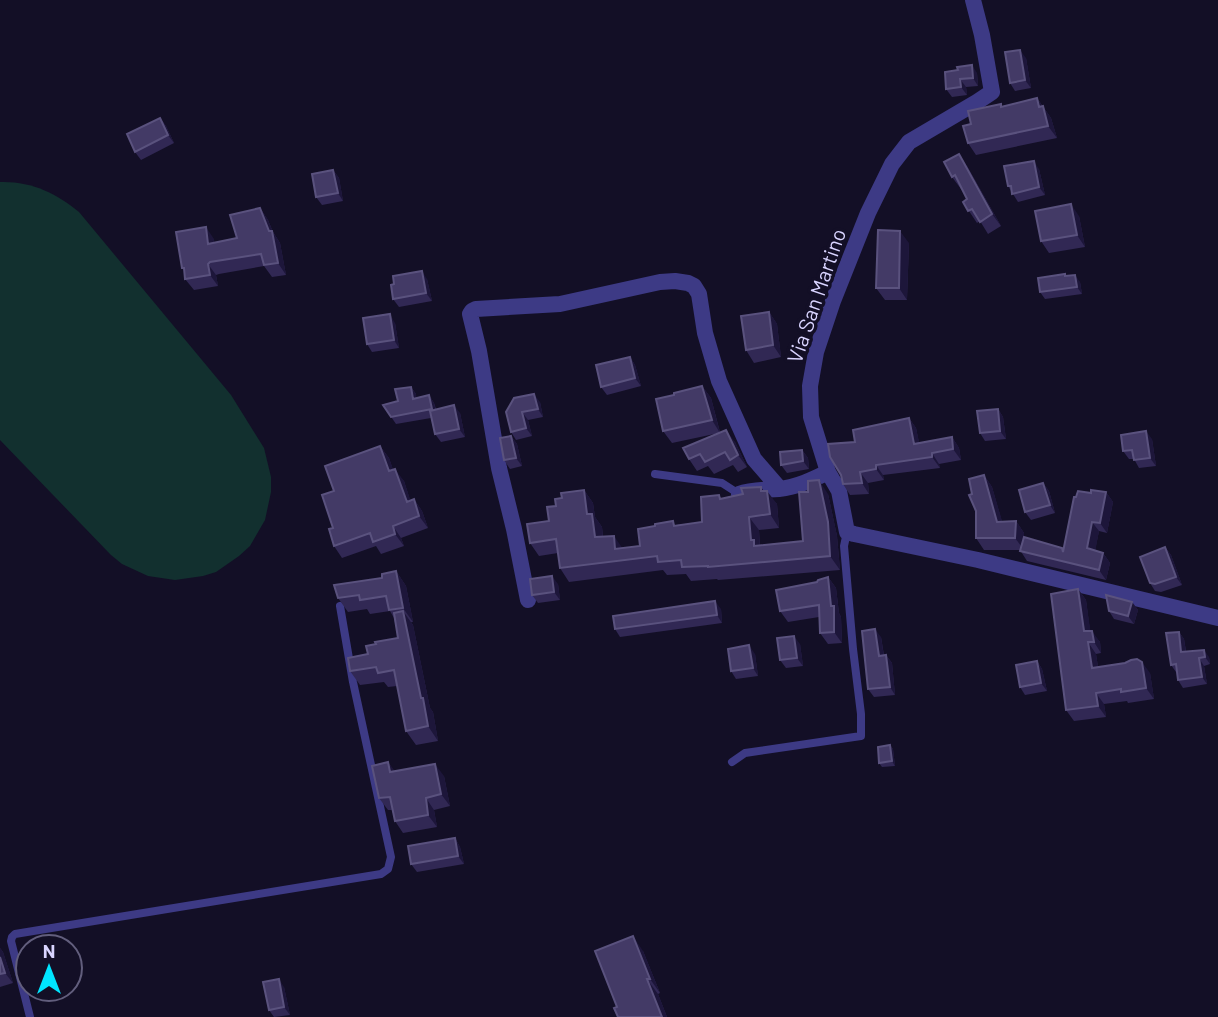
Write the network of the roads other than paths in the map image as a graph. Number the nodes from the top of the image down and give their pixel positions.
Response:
1 (973, 0) edge
2 (828, 472) junction
3 (655, 474) dead end
4 (780, 489) junction
5 (739, 494) joint
6 (848, 531) junction
7 (528, 600) dead end
8 (340, 606) edge
9 (1218, 618) edge
10 (732, 762) dead end
11 (30, 1017) edge

1 - 2 street, Via San Martino
2 - 4 street
2 - 6 street, Via San Martino
3 - 5 lane
4 - 5 street
4 - 7 street
6 - 9 street
6 - 10 lane
8 - 11 lane

